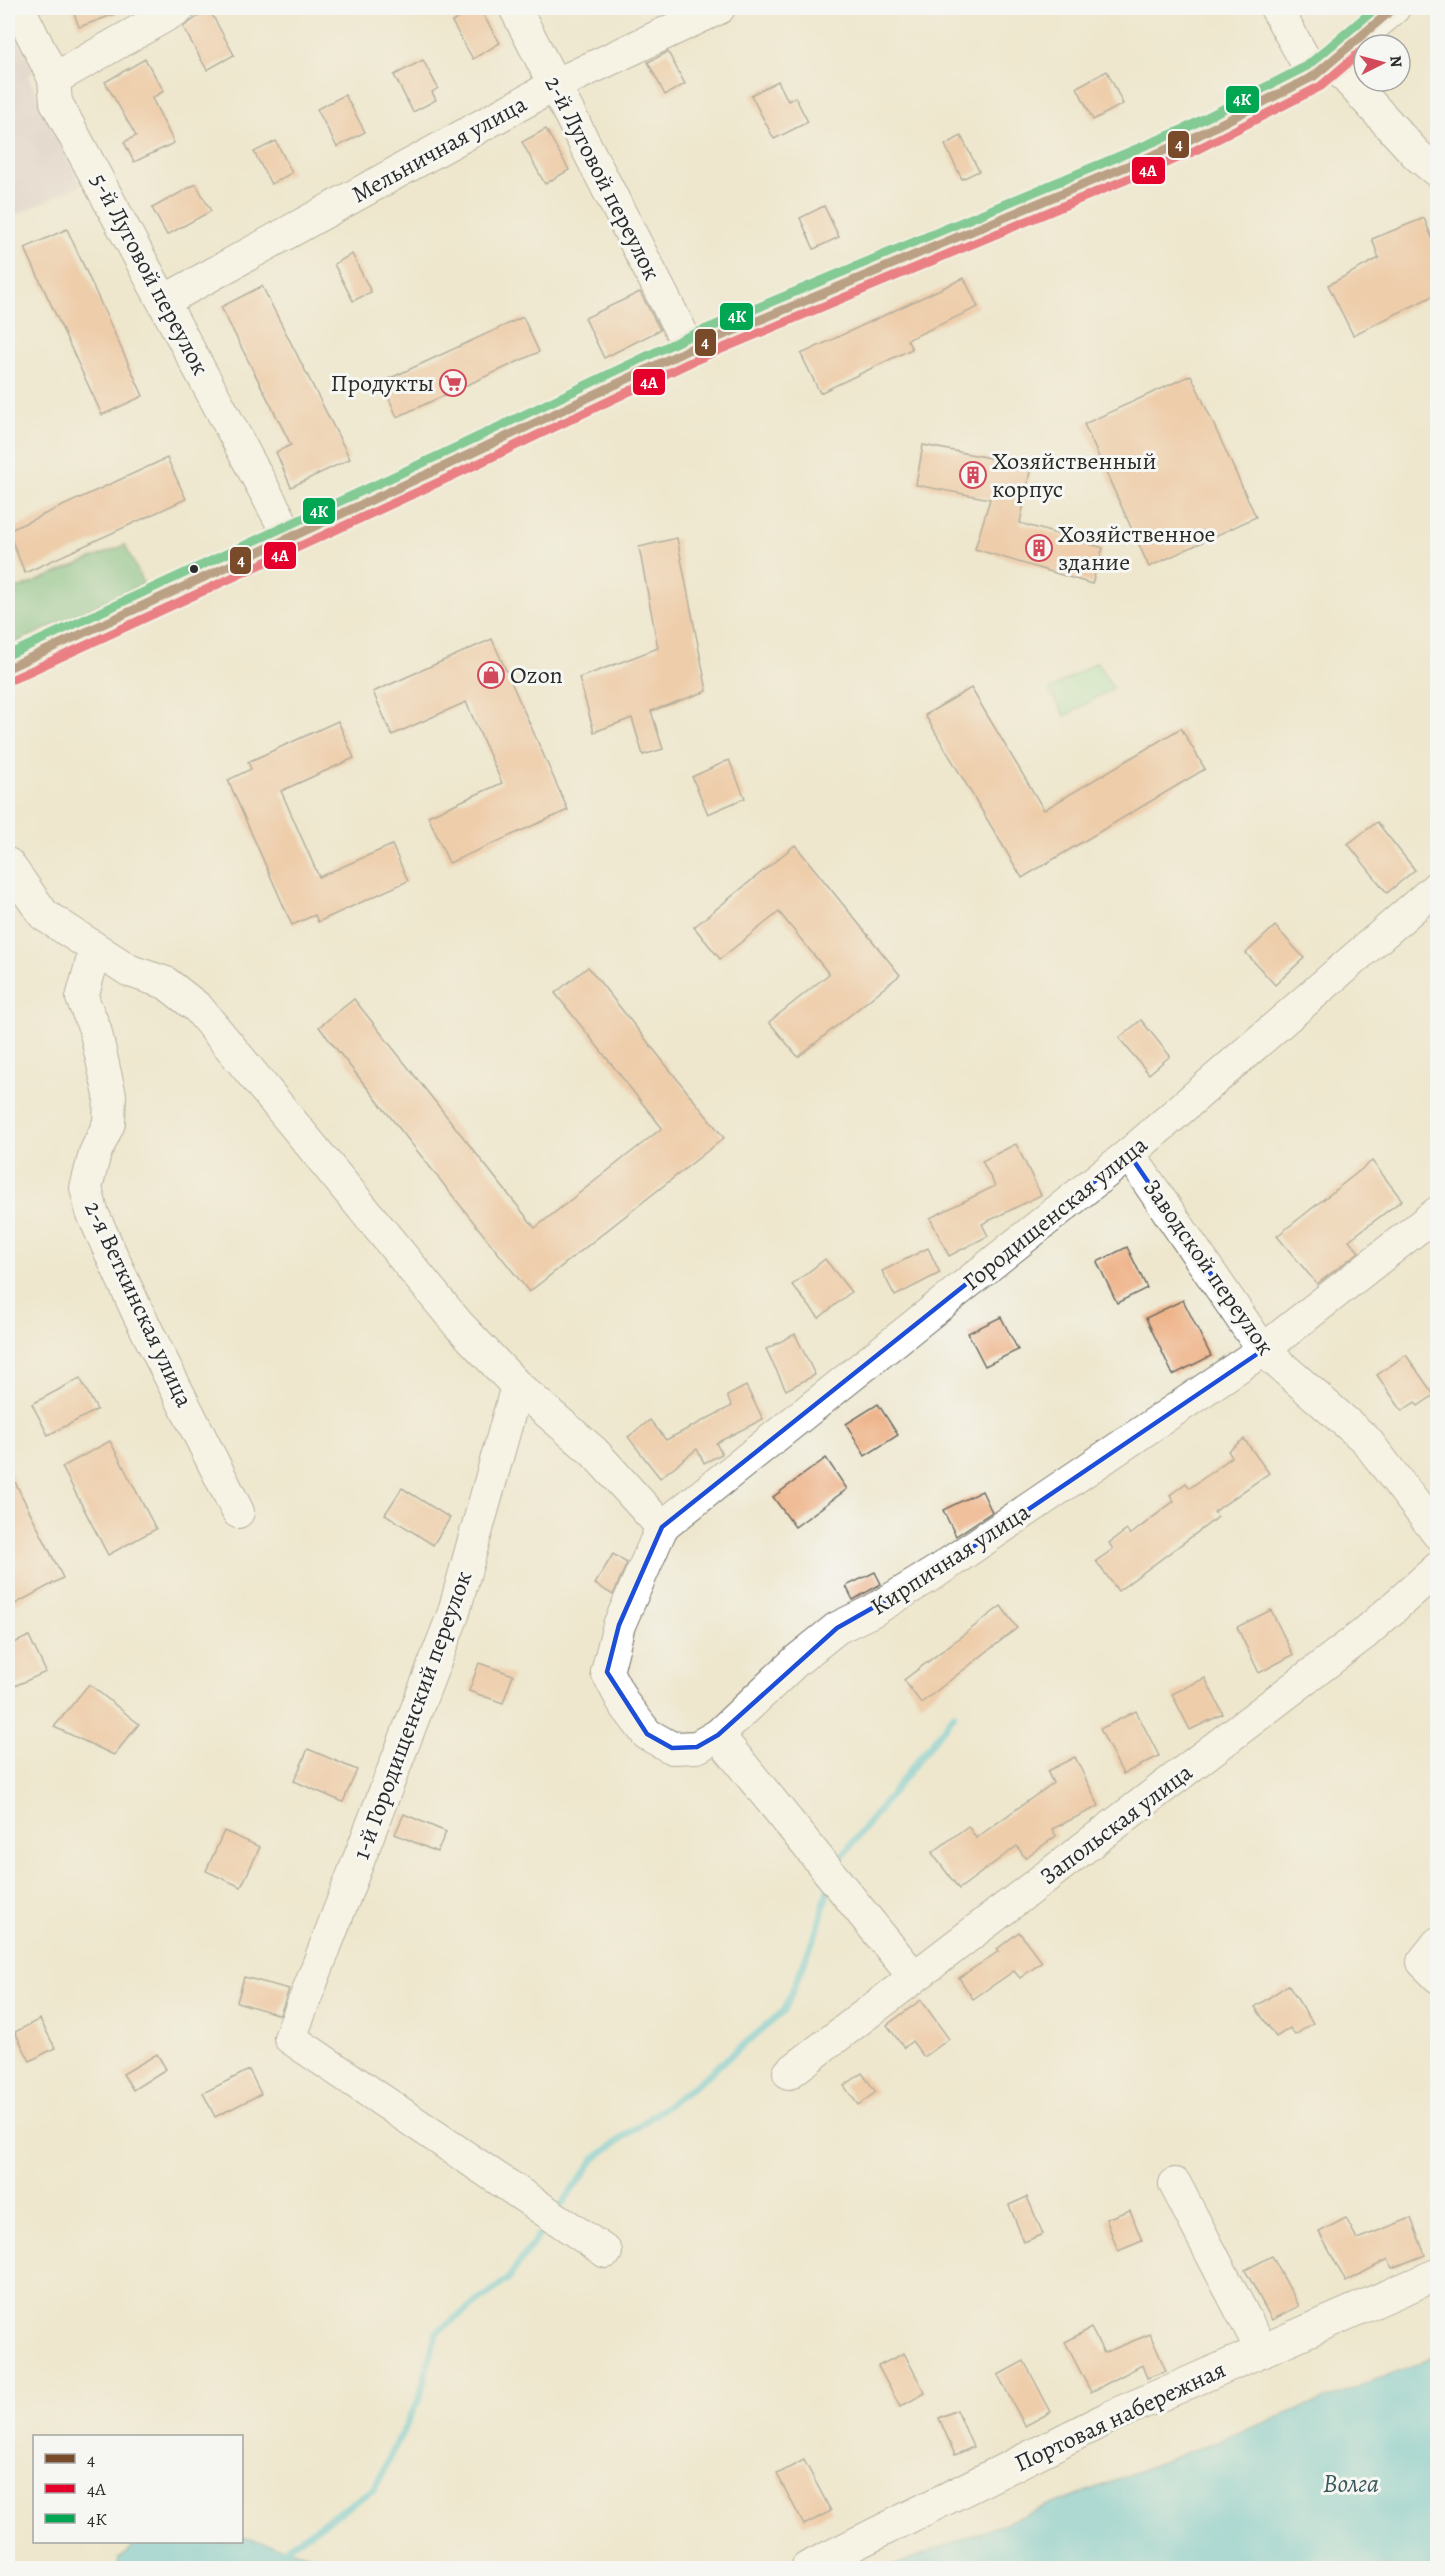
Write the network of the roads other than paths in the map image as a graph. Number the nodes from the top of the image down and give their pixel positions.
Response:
1 (19, 8) edge
2 (179, 8) edge
3 (515, 8) edge
4 (719, 8) edge
5 (1276, 8) edge
6 (1394, 8) edge
7 (1323, 69) junction
8 (54, 79) junction
9 (555, 85) junction
10 (1437, 171) edge
11 (164, 301) junction
12 (690, 349) junction
13 (290, 538) junction
14 (8, 668) edge
15 (8, 864) edge
16 (1437, 886) edge
17 (95, 950) junction
18 (1129, 1154) junction
19 (1437, 1212) edge
20 (1263, 1350) junction
21 (517, 1386) junction
22 (238, 1512) dead end
23 (662, 1527) junction
24 (1437, 1534) edge
25 (1437, 1568) edge
26 (718, 1735) junction
27 (1437, 1943) edge
28 (914, 1977) junction
29 (1437, 1977) edge
30 (789, 2073) dead end
31 (1175, 2184) dead end
32 (606, 2252) dead end
33 (1437, 2274) edge
34 (1262, 2350) junction
35 (807, 2568) edge

1 - 8 street, 5-й Луговой переулок
2 - 8 street
3 - 9 street, 2-й Луговой переулок
4 - 9 street, Мельничная улица
5 - 7 street
6 - 7 street
7 - 10 street
7 - 12 street
8 - 11 street, 5-й Луговой переулок
9 - 11 street, Мельничная улица
9 - 12 street, 2-й Луговой переулок
11 - 13 street, 5-й Луговой переулок
12 - 13 street
13 - 14 street
15 - 17 street
16 - 18 street, Городищенская улица
17 - 21 street
17 - 22 street, 2-я Веткинская улица
18 - 20 street, Заводской переулок
18 - 23 street, Городищенская улица
19 - 20 street, Кирпичная улица
20 - 24 street, Заводской переулок
20 - 26 street, Кирпичная улица
21 - 23 street
21 - 32 street, 1-й Городищенский переулок
23 - 26 street, Кирпичная улица
25 - 28 street, Запольская улица
26 - 28 street
27 - 29 street
28 - 30 street, Запольская улица
31 - 34 street
33 - 34 street, Портовая набережная
34 - 35 street, Портовая набережная

